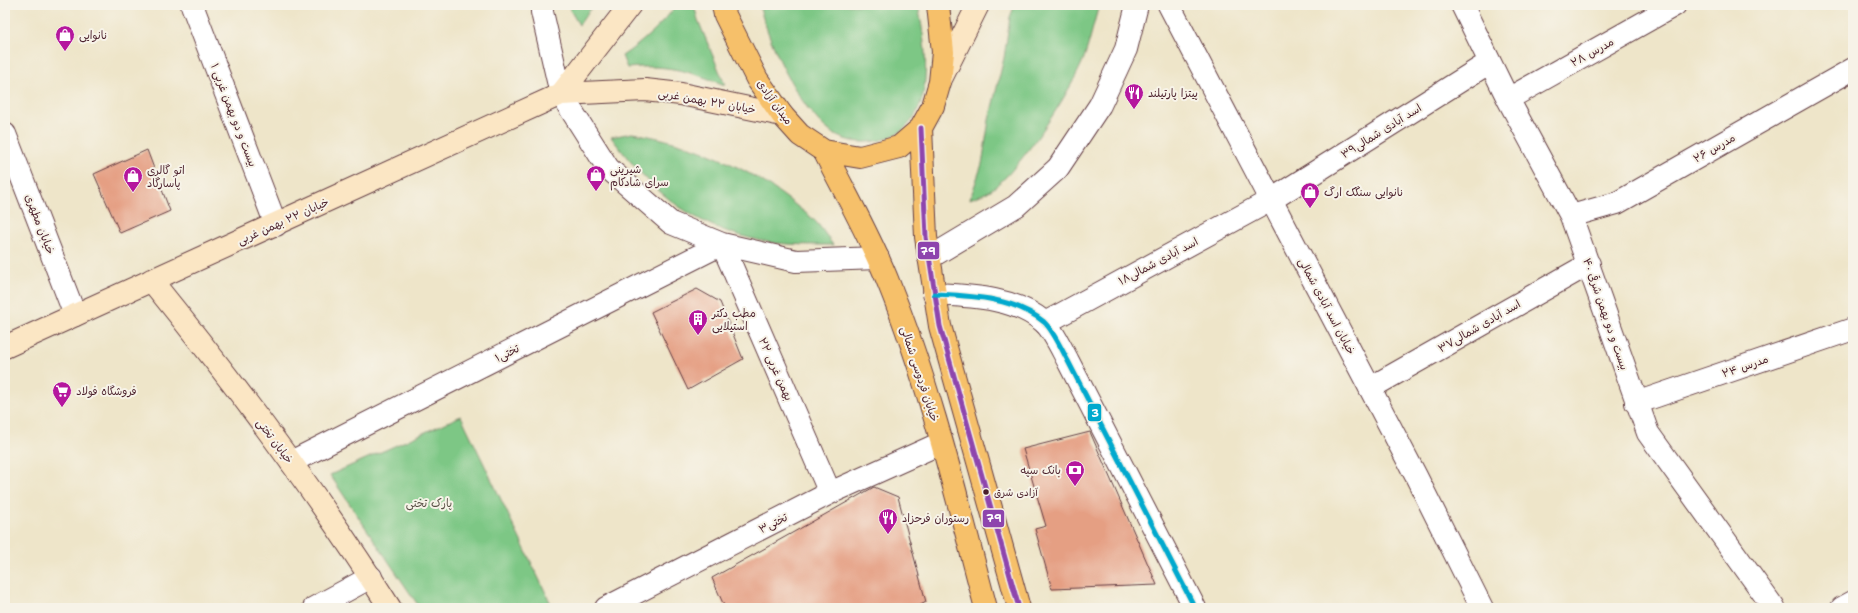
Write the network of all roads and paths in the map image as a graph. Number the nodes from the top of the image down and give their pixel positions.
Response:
1 (192, 5) edge
2 (542, 5) edge
3 (630, 5) edge
4 (723, 5) edge
5 (938, 5) edge
6 (978, 5) edge
7 (1137, 5) edge
8 (1169, 5) edge
9 (1462, 5) edge
10 (1675, 5) edge
11 (1490, 62) junction
12 (1853, 69) edge
13 (940, 82) junction
14 (561, 94) junction
15 (1508, 99) junction
16 (782, 115) junction
17 (921, 128) junction
18 (5, 134) edge
19 (824, 151) junction
20 (1271, 200) junction
21 (1571, 216) junction
22 (276, 225) junction
23 (722, 244) junction
24 (878, 258) junction
25 (929, 258) junction
26 (1588, 264) junction
27 (151, 280) junction
28 (934, 294) junction
29 (75, 315) junction
30 (1045, 322) junction
31 (1853, 329) edge
32 (5, 347) edge
33 (1370, 388) junction
34 (1636, 403) junction
35 (942, 443) junction
36 (292, 462) junction
37 (830, 493) junction
38 (371, 577) junction
39 (1853, 602) edge
40 (314, 608) edge
41 (390, 608) edge
42 (606, 608) edge
43 (986, 608) edge
44 (1019, 608) edge
45 (1195, 608) edge
46 (1482, 608) edge
47 (1774, 608) edge
48 (1842, 608) edge

1 - 22 street, بیست و دو بهمن غربی ۱
2 - 14 street
3 - 14 main road, خیابان ۲۲ بهمن غربی
4 - 16 main road, میدان آزادی
5 - 13 main road, میدان آزادی
6 - 13 main road
7 - 25 street
8 - 20 street, خیابان اسد آبادی شمالی
9 - 11 street, بیست و دو بهمن شرقی ۴۰
10 - 15 street, مدرس ۲۸
11 - 15 street, بیست و دو بهمن شرقی ۴۰
11 - 20 street, اسد آبادی شمالی۳۹
12 - 21 street, مدرس ۲۶
13 - 17 main road, میدان آزادی
14 - 16 main road, خیابان ۲۲ بهمن غربی
14 - 22 main road, خیابان ۲۲ بهمن غربی
14 - 23 street
15 - 21 street, بیست و دو بهمن شرقی ۴۰
16 - 19 main road, میدان آزادی
17 - 19 main road, میدان آزادی
17 - 25 main road
18 - 29 street, خیابان مطهری
19 - 24 main road, خیابان فردوسی شمالی
20 - 30 street, اسد آبادی شمالی۱۸
20 - 33 street, خیابان اسد آبادی شمالی
21 - 26 street, بیست و دو بهمن شرقی ۴۰
22 - 27 main road, خیابان ۲۲ بهمن غربی
23 - 24 street
23 - 36 street, تختی۱
23 - 37 street, ۲۲ بهمن غربی
24 - 35 main road, خیابان فردوسی شمالی
25 - 28 main road
26 - 33 street, اسد آبادی شمالی۳۷
26 - 34 street, بیست و دو بهمن شرقی ۴۰
27 - 29 main road, خیابان ۲۲ بهمن غربی
27 - 36 main road, خیابان تختی
28 - 30 street
28 - 44 main road
29 - 32 main road, خیابان ۲۲ بهمن غربی
30 - 45 street
31 - 34 street, مدرس ۲۴
33 - 46 street, خیابان اسد آبادی شمالی
34 - 47 street, بیست و دو بهمن شرقی ۴۰
35 - 37 street, تختی۳
35 - 43 main road, خیابان فردوسی شمالی
36 - 38 main road, خیابان تختی
37 - 42 street, تختی۳
38 - 40 street
38 - 41 main road, خیابان تختی
39 - 48 street

